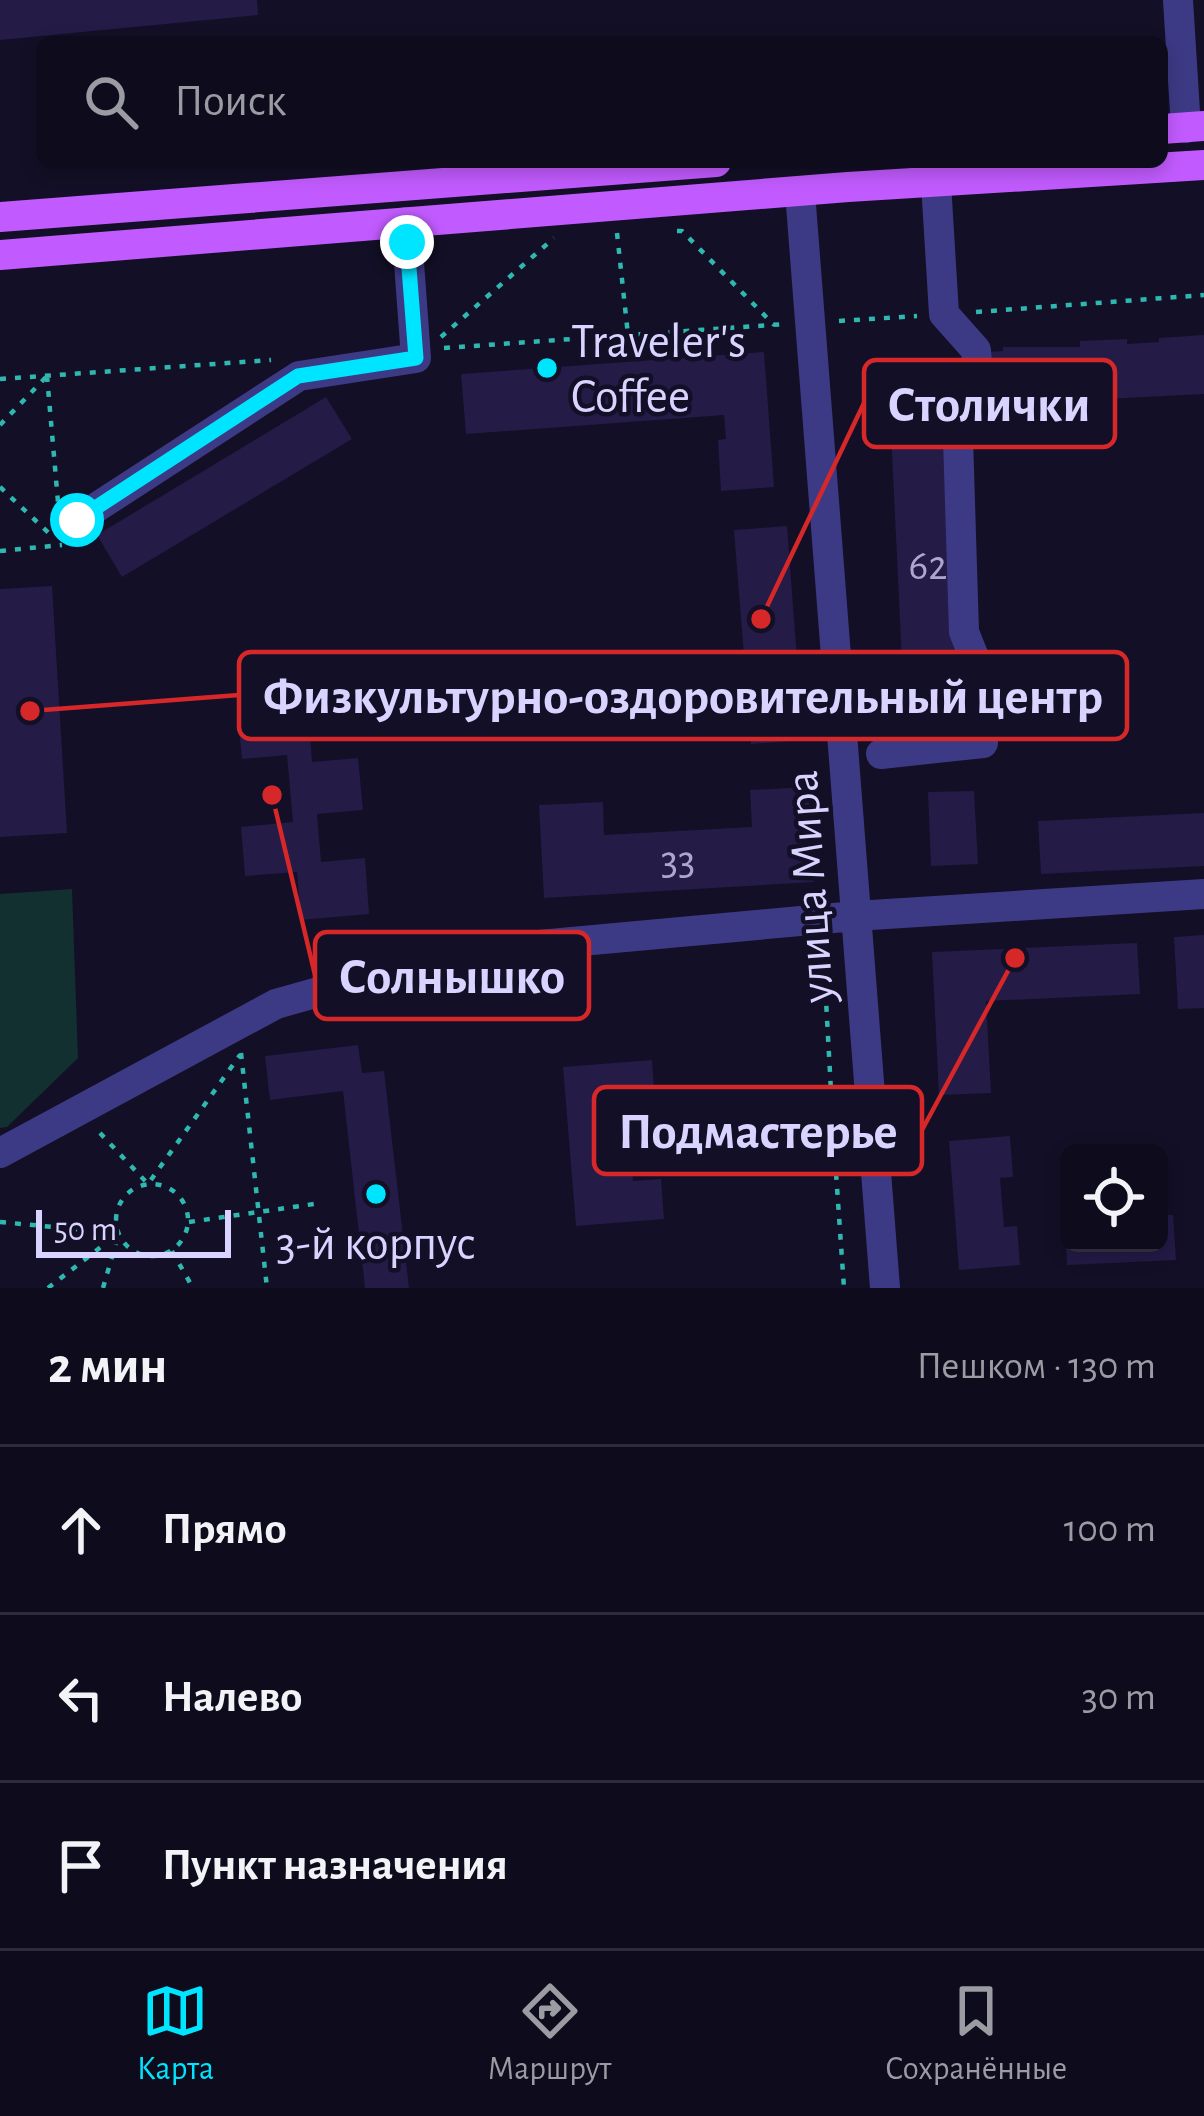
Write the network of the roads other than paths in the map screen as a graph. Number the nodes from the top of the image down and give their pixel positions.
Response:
1 (1178, 0) edge
2 (1184, 128) edge
3 (1204, 165) edge
4 (1168, 167) edge
5 (638, 168) edge
6 (1159, 168) edge
7 (799, 177) edge
8 (936, 183) junction
9 (0, 217) edge
10 (406, 222) junction
11 (0, 255) edge
12 (64, 523) road end
13 (881, 754) dead end
14 (1204, 894) edge
15 (855, 916) junction
16 (871, 1113) junction
17 (653, 1129) dead end
18 (0, 1153) edge
19 (885, 1288) edge

1 - 2 street
3 - 4 main road
5 - 9 main road
6 - 8 main road
7 - 8 main road
7 - 10 main road
7 - 15 street, улица Мира
8 - 13 street
10 - 11 main road
10 - 12 street
14 - 15 street
15 - 16 street, улица Мира
15 - 18 street
16 - 17 street
16 - 19 street, улица Мира

